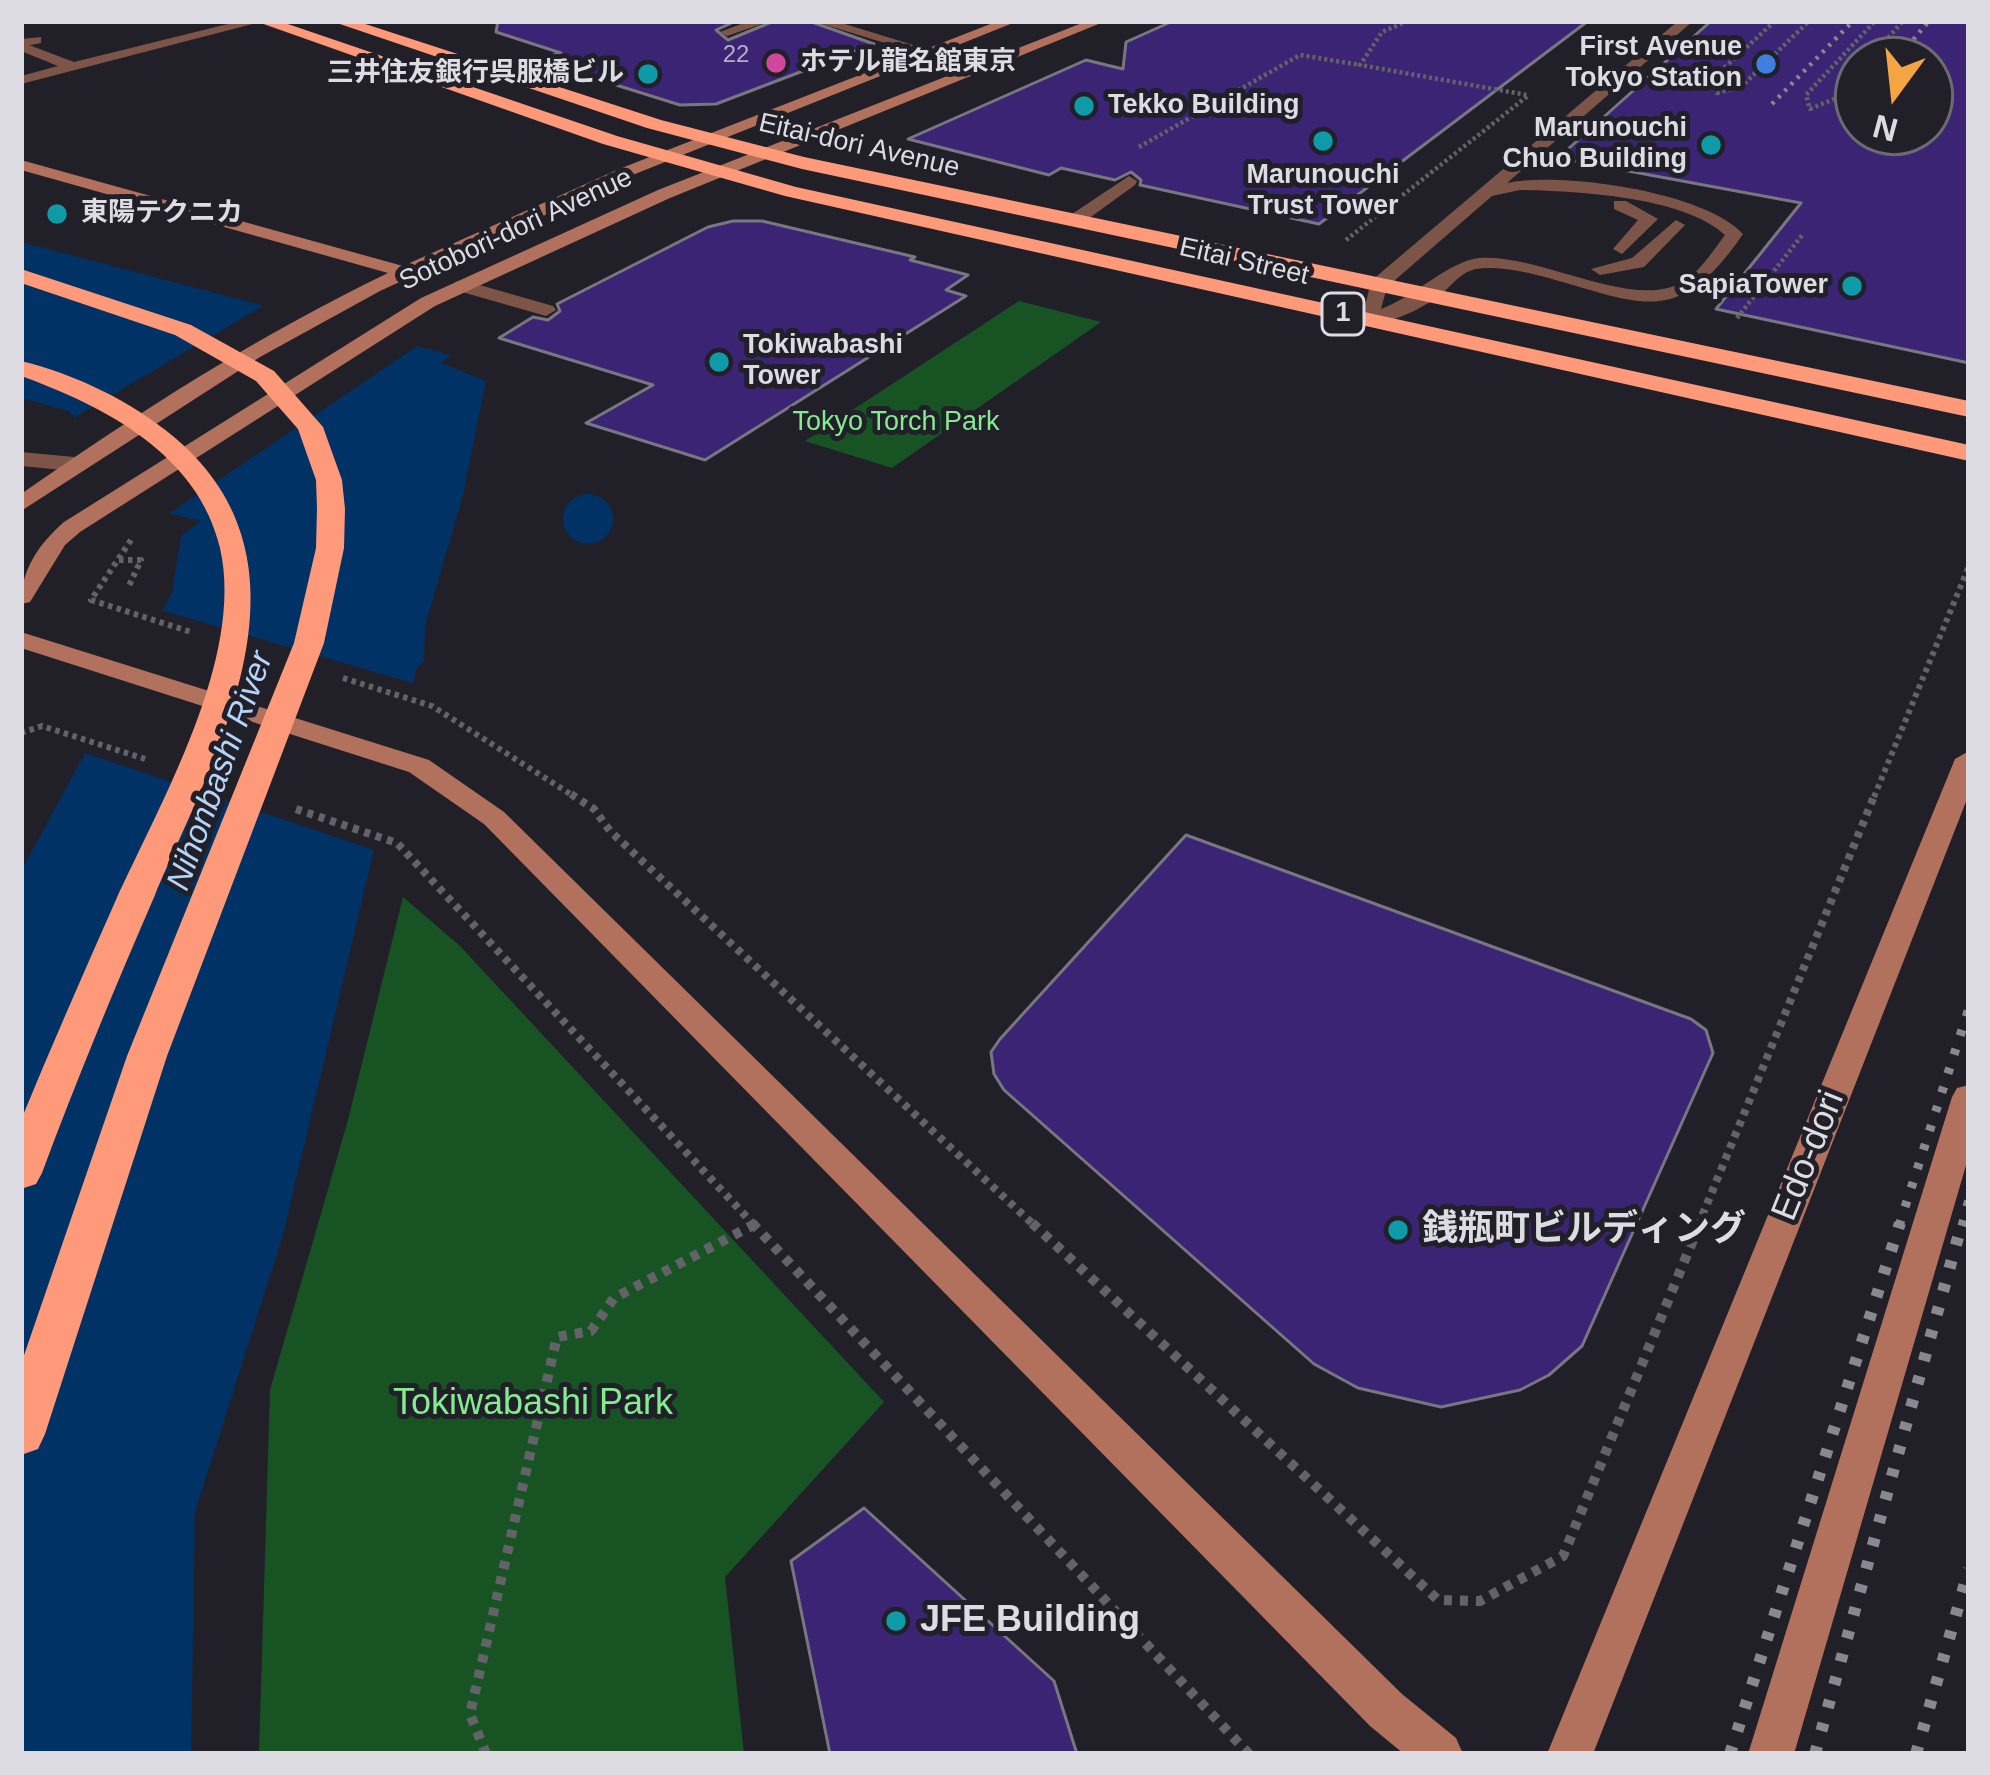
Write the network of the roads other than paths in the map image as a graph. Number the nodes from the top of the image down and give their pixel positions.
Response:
1 (260, 21) edge
2 (339, 21) edge
3 (763, 21) edge
4 (820, 21) edge
5 (1011, 21) edge
6 (1099, 21) edge
7 (1686, 21) edge
8 (727, 32) dead end
9 (24, 44) edge
10 (929, 52) junction
11 (73, 67) junction
12 (21, 80) edge
13 (707, 139) junction
14 (765, 154) junction
15 (663, 157) junction
16 (21, 166) edge
17 (718, 172) junction
18 (1129, 182) dead end
19 (1520, 185) junction
20 (1486, 192) junction
21 (1075, 220) junction
22 (1451, 223) junction
23 (1676, 225) dead end
24 (1622, 249) dead end
25 (1523, 265) junction
26 (400, 271) junction
27 (1552, 272) junction
28 (21, 276) edge
29 (1378, 285) junction
30 (462, 286) junction
31 (1428, 295) junction
32 (546, 310) dead end
33 (1368, 320) junction
34 (21, 368) edge
35 (1969, 409) edge
36 (1969, 453) edge
37 (21, 459) edge
38 (74, 464) junction
39 (21, 503) edge
40 (21, 597) edge
41 (21, 640) edge
42 (1969, 759) edge
43 (1969, 1097) edge
44 (21, 1173) edge
45 (21, 1434) edge
46 (1440, 1754) edge
47 (1570, 1754) edge
48 (1771, 1754) edge

1 - 11 street
1 - 15 highway, 1
2 - 13 highway, Eitai-dori Avenue / 1
3 - 8 street
4 - 10 street
5 - 10 main road, Sotobori-dori Avenue
6 - 14 main road, Sotobori-dori Avenue
7 - 20 street
9 - 11 street
10 - 13 main road, Sotobori-dori Avenue
11 - 12 street
13 - 14 highway, Eitai-dori Avenue / 1
13 - 15 main road, Sotobori-dori Avenue
14 - 17 main road, Sotobori-dori Avenue
14 - 21 highway, Eitai-dori Avenue / 1
15 - 17 highway, 1
15 - 26 main road, Sotobori-dori Avenue
16 - 26 main road
17 - 30 main road, Sotobori-dori Avenue
17 - 33 highway, Eitai Street / 1
18 - 21 street
19 - 20 street
19 - 24 street
19 - 27 street
20 - 22 street
21 - 29 highway, Eitai-dori Avenue / 1
22 - 25 street
22 - 29 street
23 - 27 street
25 - 27 street
25 - 31 street
26 - 38 main road, Sotobori-dori Avenue
28 - 45 highway
29 - 31 highway, 1
29 - 33 street
30 - 32 street
30 - 40 main road, Sotobori-dori Avenue
31 - 33 street
31 - 35 highway, 1
33 - 36 highway, Eitai Street / 1
34 - 44 highway
37 - 38 street
38 - 39 main road, Sotobori-dori Avenue
41 - 46 main road
42 - 47 main road, Edo-dori
43 - 48 main road

